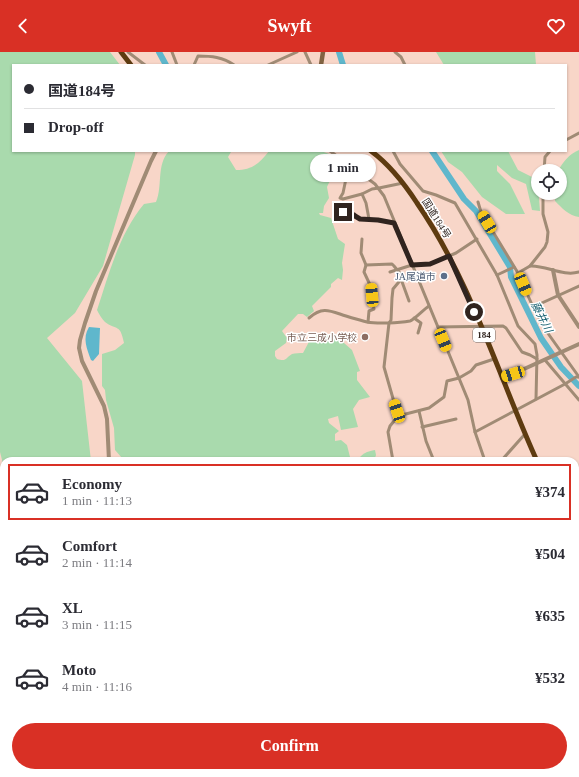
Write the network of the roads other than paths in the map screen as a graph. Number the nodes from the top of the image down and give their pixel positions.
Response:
1 (121, 52) edge
2 (128, 52) edge
3 (172, 52) edge
4 (297, 52) edge
5 (305, 52) edge
6 (323, 52) edge
7 (395, 52) edge
8 (130, 64) edge
9 (144, 64) edge
10 (177, 64) edge
11 (194, 64) edge
12 (232, 64) edge
13 (270, 64) edge
14 (311, 64) edge
15 (320, 64) edge
16 (404, 64) edge
17 (579, 133) edge
18 (567, 139) edge
19 (156, 152) edge
20 (331, 152) edge
21 (372, 152) edge
22 (394, 152) edge
23 (549, 152) edge
24 (544, 164) edge
25 (364, 176) junction
26 (403, 183) junction
27 (379, 188) junction
28 (362, 194) junction
29 (543, 200) edge
30 (478, 202) dead end
31 (343, 212) dead end
32 (369, 219) junction
33 (394, 223) junction
34 (362, 239) dead end
35 (476, 239) junction
36 (449, 256) junction
37 (366, 265) junction
38 (412, 265) junction
39 (530, 266) junction
40 (514, 268) junction
41 (397, 270) junction
42 (553, 270) junction
43 (390, 272) dead end
44 (579, 272) edge
45 (518, 273) junction
46 (497, 275) junction
47 (401, 279) junction
48 (579, 286) edge
49 (558, 295) junction
50 (409, 300) dead end
51 (429, 306) junction
52 (533, 307) junction
53 (579, 317) edge
54 (309, 318) dead end
55 (414, 318) junction
56 (574, 319) junction
57 (368, 322) junction
58 (389, 323) junction
59 (481, 326) junction
60 (438, 327) junction
61 (579, 327) edge
62 (418, 333) dead end
63 (579, 344) edge
64 (561, 352) junction
65 (494, 359) junction
66 (546, 359) junction
67 (537, 361) junction
68 (459, 378) junction
69 (502, 378) junction
70 (566, 383) junction
71 (536, 399) junction
72 (579, 400) edge
73 (515, 411) junction
74 (419, 412) junction
75 (398, 416) junction
76 (456, 418) dead end
77 (422, 427) junction
78 (475, 432) junction
79 (525, 434) junction
80 (109, 457) edge
81 (392, 457) edge
82 (433, 457) edge
83 (484, 457) edge
84 (505, 457) edge
85 (535, 457) edge

1 - 8 highway
2 - 9 street
3 - 10 street
4 - 13 street
5 - 14 street
6 - 15 main road
7 - 16 street
11 - 12 street
17 - 18 street
19 - 80 street
20 - 25 street
21 - 26 highway, 国道184号 / 184
22 - 35 street
23 - 24 street
25 - 27 street
25 - 28 street
26 - 27 street
26 - 36 highway, 国道184号 / 184
27 - 28 street
27 - 33 street
28 - 32 street
29 - 39 street
30 - 40 street
31 - 32 street
32 - 33 street
33 - 38 street
34 - 37 street
35 - 36 street
35 - 46 street
36 - 38 street
36 - 59 highway, 国道184号 / 184
37 - 41 street
37 - 57 street
38 - 41 street
38 - 51 street
39 - 42 street
39 - 45 street
40 - 45 street
40 - 46 street
41 - 43 street
41 - 47 street
42 - 44 street
42 - 49 street
45 - 52 street
46 - 67 street
47 - 50 street
47 - 58 street
48 - 49 street
49 - 52 street
49 - 56 street
51 - 55 street
51 - 60 street
52 - 64 street
53 - 56 street
54 - 57 street
55 - 58 street
55 - 62 street
56 - 61 street
57 - 58 street
58 - 75 street
59 - 60 street
59 - 65 highway, 国道184号 / 184
59 - 67 street
60 - 68 street
63 - 64 street
64 - 66 street
64 - 70 street
65 - 68 street
65 - 69 highway, 国道184号 / 184
66 - 67 street
66 - 70 street
67 - 69 street
67 - 71 street
68 - 74 street
68 - 78 street
69 - 73 highway, 国道184号 / 184
70 - 71 street
70 - 72 street
71 - 73 street
73 - 78 street
73 - 79 highway, 国道184号 / 184
74 - 75 street
74 - 77 street
75 - 81 street
76 - 77 street
77 - 82 street
78 - 83 street
79 - 84 street
79 - 85 highway, 国道184号 / 184

